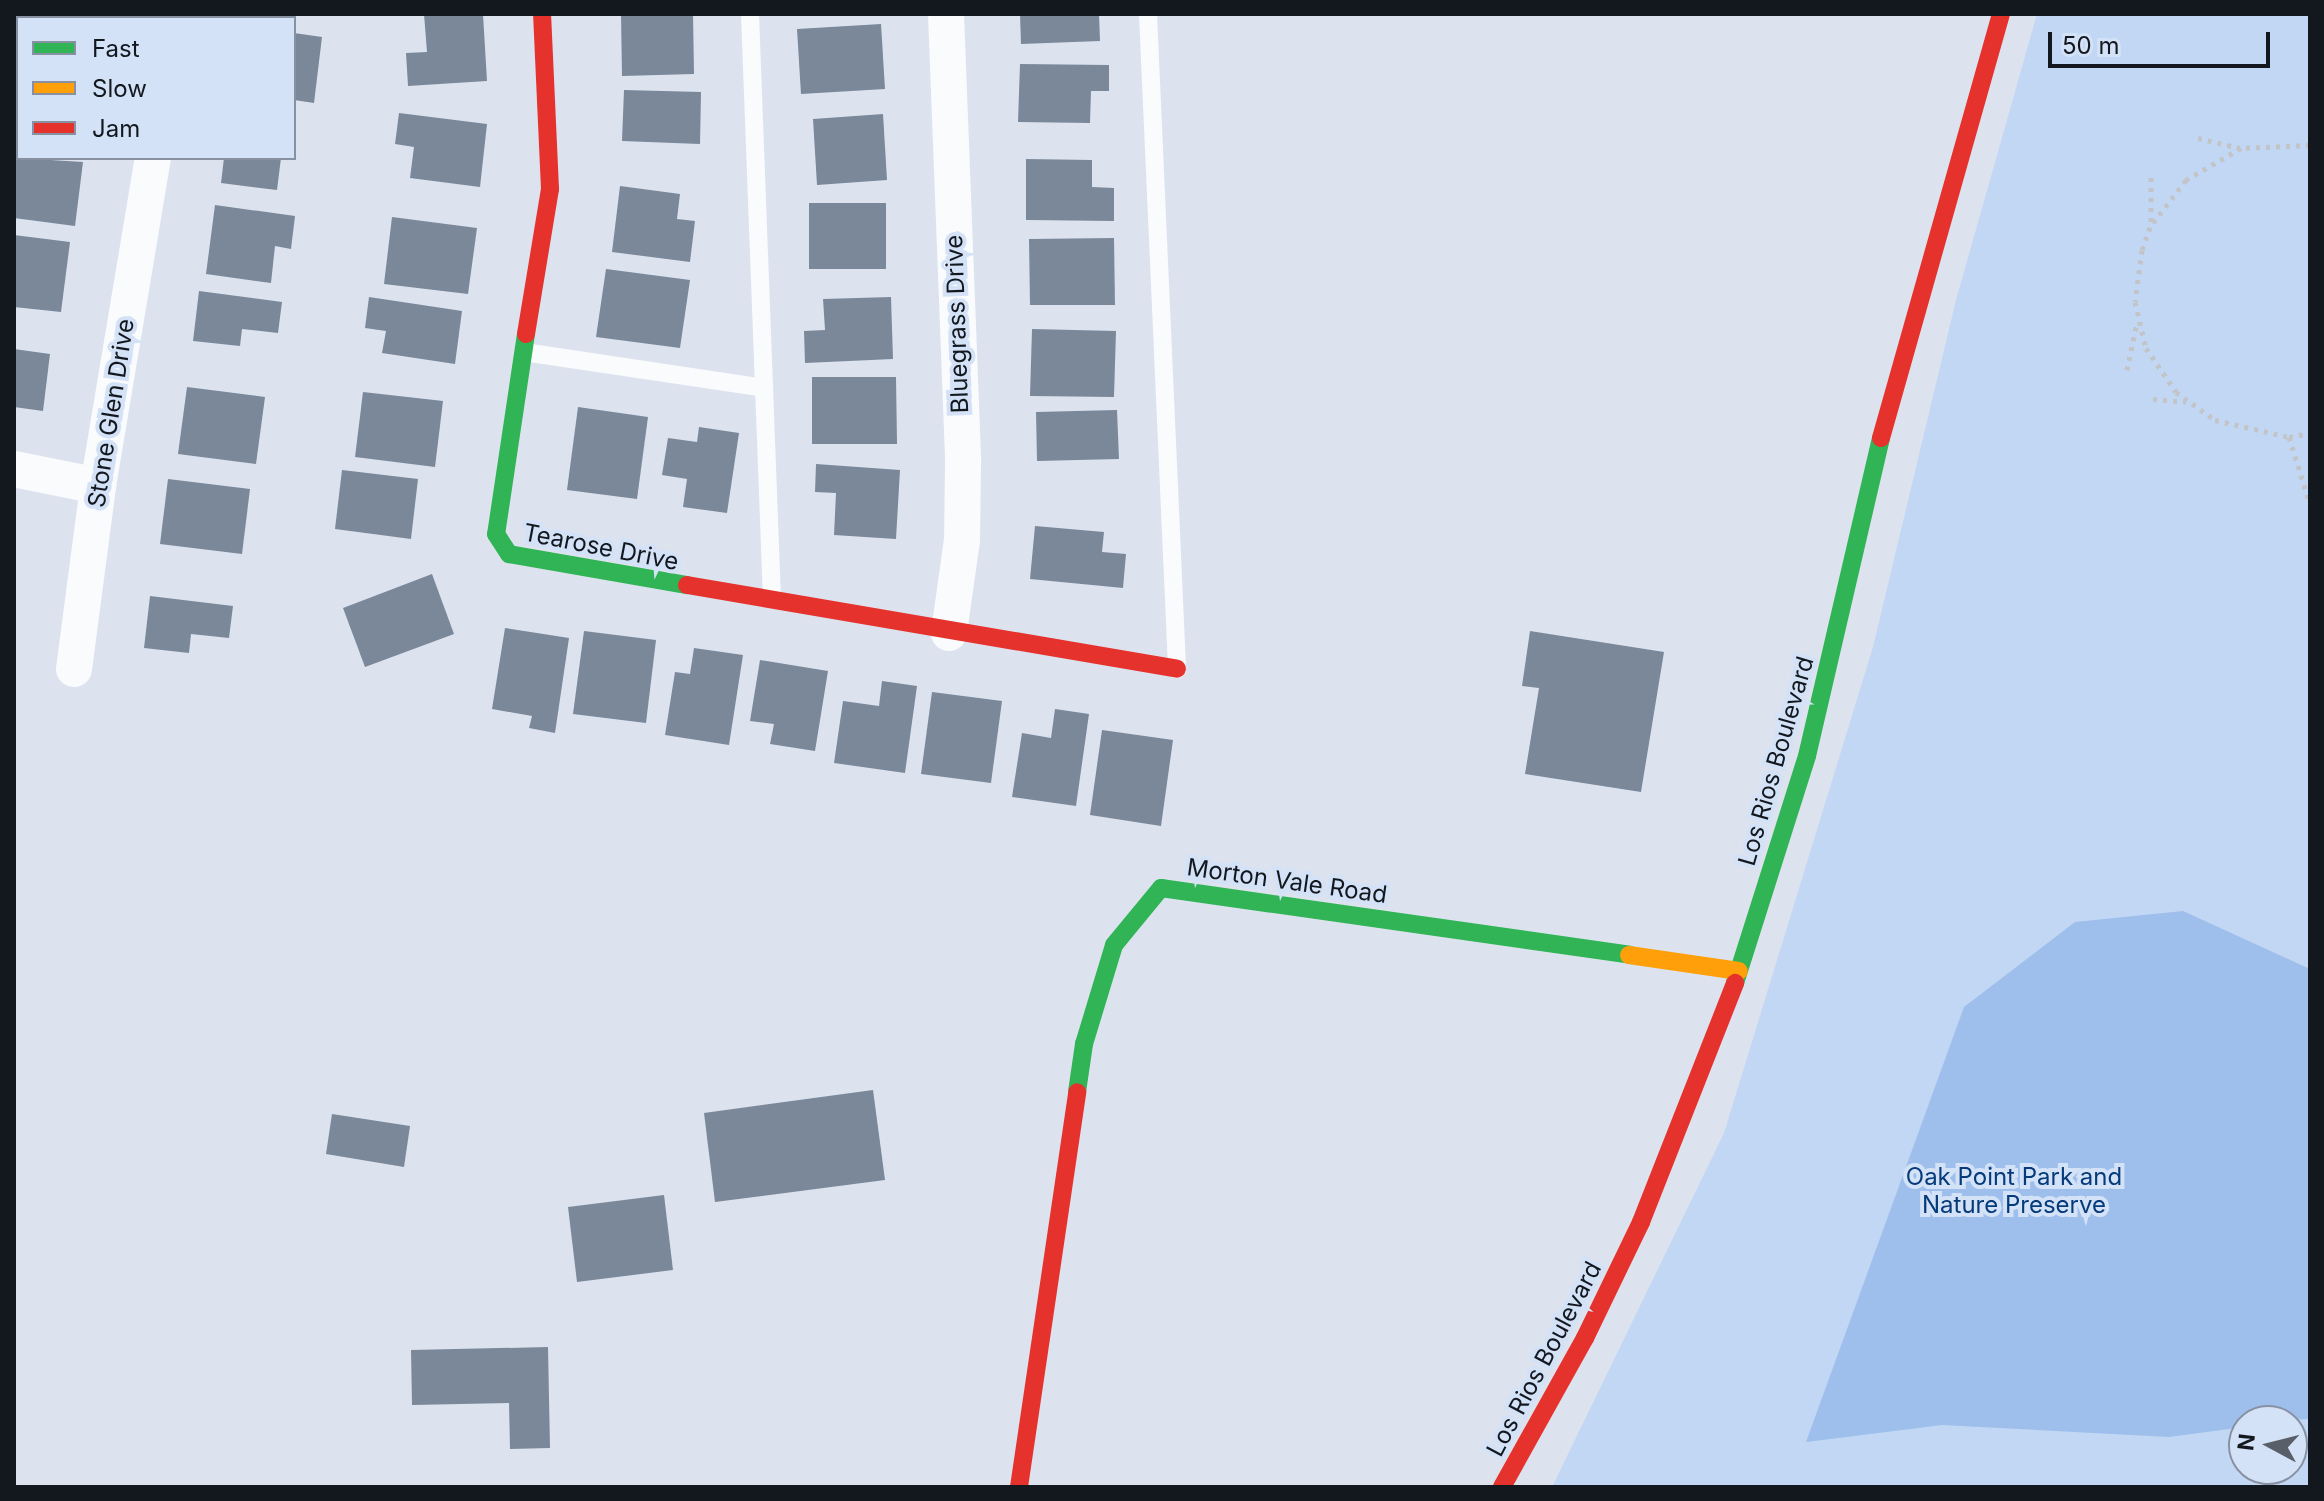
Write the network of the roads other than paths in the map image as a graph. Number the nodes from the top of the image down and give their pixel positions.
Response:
1 (542, 14) edge
2 (750, 14) edge
3 (946, 14) edge
4 (1148, 14) edge
5 (2001, 14) edge
6 (153, 160) edge
7 (524, 352) junction
8 (764, 388) junction
9 (14, 469) edge
10 (98, 486) junction
11 (772, 603) junction
12 (949, 633) junction
13 (74, 669) dead end
14 (1177, 669) joint
15 (1739, 971) junction
16 (1019, 1487) edge
17 (1502, 1487) edge

1 - 7 street, Tearose Drive
2 - 8 lane
3 - 12 street, Bluegrass Drive
4 - 14 lane
5 - 15 street, Los Rios Boulevard
6 - 10 street, Stone Glen Drive
7 - 8 lane
7 - 11 street, Tearose Drive
8 - 11 lane
9 - 10 street
10 - 13 street, Stone Glen Drive
11 - 12 street, Tearose Drive
12 - 14 street, Tearose Drive
15 - 16 street, Morton Vale Road
15 - 17 street, Los Rios Boulevard

